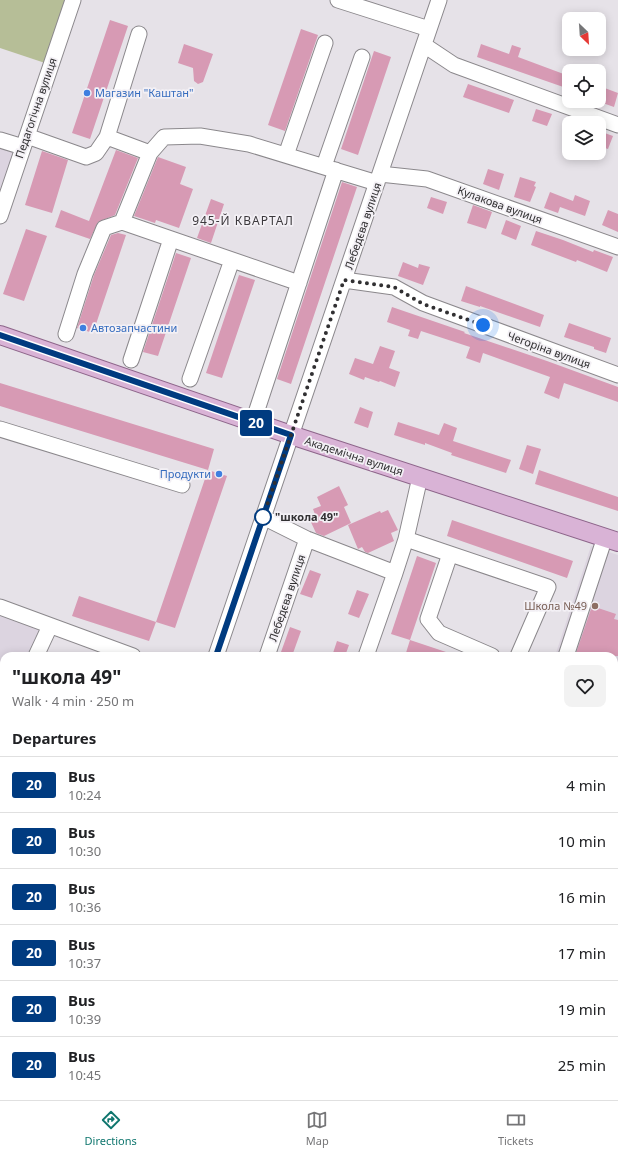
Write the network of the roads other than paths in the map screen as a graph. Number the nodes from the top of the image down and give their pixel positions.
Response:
1 (73, 0) edge
2 (338, 0) edge
3 (439, 0) edge
4 (429, 29) junction
5 (139, 34) dead end
6 (325, 43) dead end
7 (424, 45) junction
8 (362, 57) dead end
9 (618, 125) edge
10 (107, 137) junction
11 (0, 140) edge
12 (25, 141) junction
13 (150, 154) junction
14 (286, 155) junction
15 (330, 168) junction
16 (379, 178) junction
17 (0, 216) edge
18 (122, 222) junction
19 (171, 239) junction
20 (618, 247) edge
21 (232, 260) junction
22 (344, 280) junction
23 (299, 283) junction
24 (66, 334) dead end
25 (0, 335) edge
26 (131, 360) dead end
27 (618, 375) edge
28 (190, 379) dead end
29 (253, 422) junction
30 (0, 429) edge
31 (291, 435) junction
32 (420, 477) junction
33 (182, 485) dead end
34 (263, 517) junction
35 (406, 539) junction
36 (307, 540) junction
37 (611, 540) edge
38 (450, 554) junction
39 (395, 573) junction
40 (0, 607) edge
41 (50, 626) junction
42 (102, 651) edge
43 (38, 652) edge
44 (217, 652) edge
45 (268, 652) edge
46 (367, 652) edge
47 (483, 652) edge
48 (520, 652) edge
49 (568, 652) edge

1 - 12 street, Педагогічна вулиця
2 - 4 street
3 - 4 street, Лебедєва вулиця
4 - 7 street, Лебедєва вулиця
5 - 10 street
6 - 14 street
7 - 9 street
7 - 16 street, Лебедєва вулиця
8 - 15 street
10 - 12 street
10 - 13 street
11 - 12 street
12 - 17 street, Педагогічна вулиця
13 - 14 street, Кулакова вулиця
13 - 18 street, Кулакова вулиця
14 - 15 street, Кулакова вулиця
15 - 16 street, Кулакова вулиця
15 - 23 street
16 - 20 street, Кулакова вулиця
16 - 22 street, Лебедєва вулиця
18 - 19 street
18 - 24 street
19 - 21 street
19 - 26 street
21 - 23 street
21 - 28 street
22 - 27 street, Чегоріна вулиця
22 - 31 street, Лебедєва вулиця
23 - 29 street
25 - 29 main road, Академічна вулиця
29 - 31 main road, Академічна вулиця
30 - 33 street
31 - 32 main road, Академічна вулиця
31 - 34 street, Лебедєва вулиця
32 - 35 street
32 - 37 main road, Академічна вулиця
34 - 36 street
34 - 44 street, Лебедєва вулиця
35 - 38 street
35 - 39 street
36 - 39 street
36 - 45 street, Лебедєва вулиця
37 - 49 street
38 - 47 street
38 - 48 street
39 - 46 street
40 - 41 street
41 - 42 street
41 - 43 street

